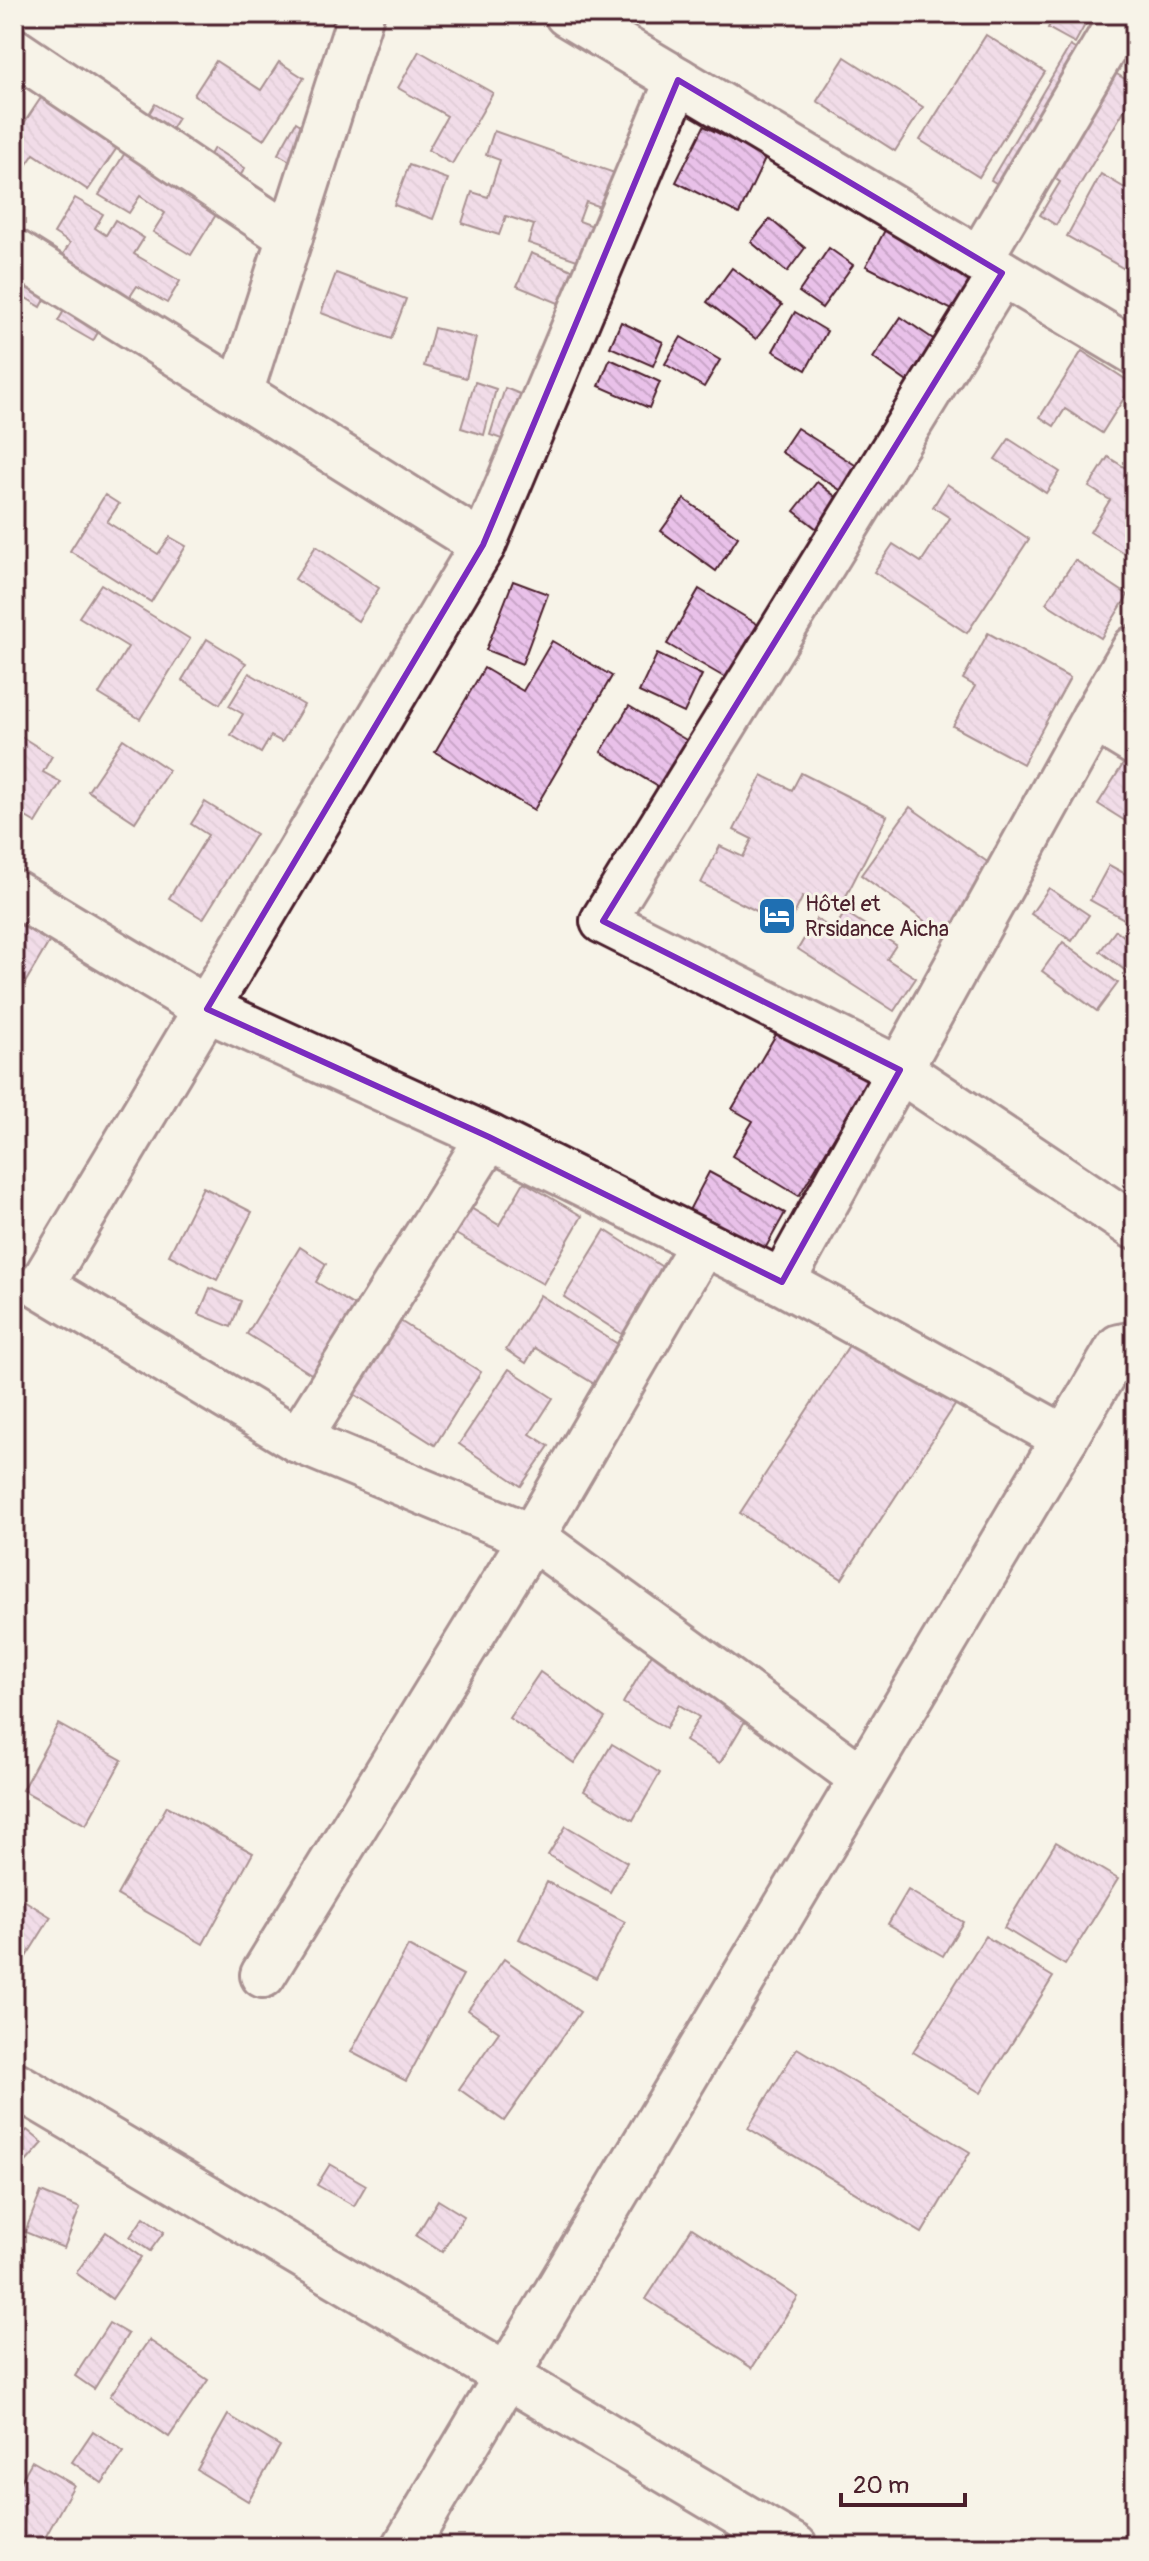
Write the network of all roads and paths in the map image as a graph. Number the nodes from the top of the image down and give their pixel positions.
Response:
1 (361, 14) edge
2 (567, 14) edge
3 (1124, 14) edge
4 (617, 27) edge
5 (14, 51) edge
6 (678, 80) junction
7 (290, 237) junction
8 (14, 252) edge
9 (991, 266) junction
10 (1135, 352) edge
11 (240, 393) junction
12 (483, 545) junction
13 (1135, 648) edge
14 (1094, 718) junction
15 (1135, 743) edge
16 (14, 893) edge
17 (207, 1009) junction
18 (900, 1070) junction
19 (489, 1137) junction
20 (1135, 1227) edge
21 (703, 1243) junction
22 (782, 1282) junction
23 (1135, 1344) edge
24 (1065, 1438) junction
25 (298, 1440) junction
26 (532, 1537) junction
27 (862, 1778) junction
28 (263, 1975) dead end
29 (14, 2084) edge
30 (507, 2376) junction
31 (405, 2547) edge
32 (795, 2547) edge

1 - 7 street
2 - 4 street
3 - 9 street
4 - 6 street
5 - 7 street
6 - 9 street
6 - 12 street
7 - 11 street
8 - 11 street
9 - 10 street
9 - 18 street
11 - 12 street
12 - 17 street
13 - 14 street
14 - 15 street
14 - 18 street
16 - 17 street
17 - 19 street
17 - 25 street
18 - 20 street
18 - 22 street
19 - 21 street
19 - 25 street
21 - 22 street
21 - 26 street
22 - 24 street
23 - 24 street
24 - 27 street
25 - 26 street
26 - 27 street
26 - 28 street
27 - 30 street
29 - 30 street
30 - 31 street
30 - 32 street

